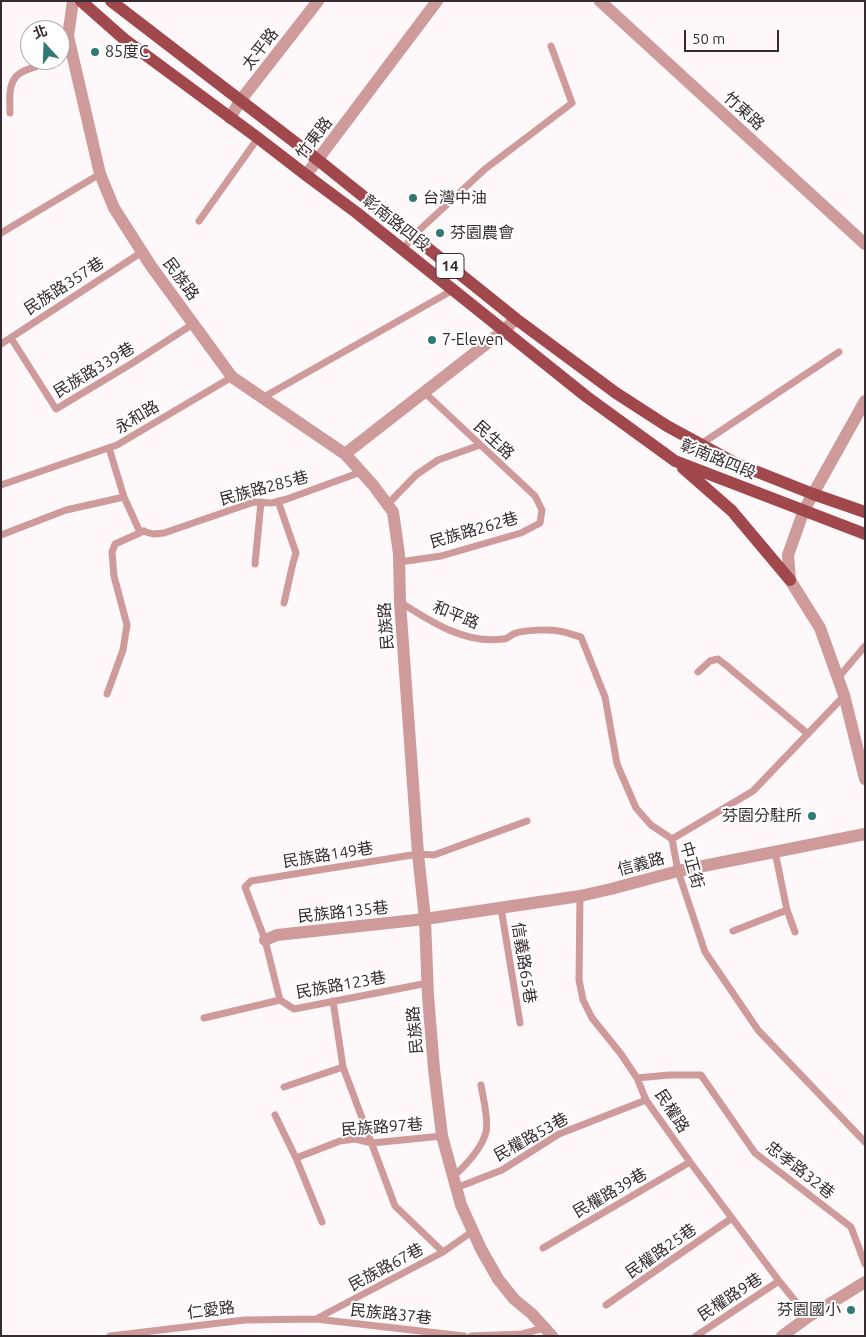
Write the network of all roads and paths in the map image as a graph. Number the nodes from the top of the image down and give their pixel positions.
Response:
1 (73, 1) edge
2 (81, 1) edge
3 (111, 1) edge
4 (318, 1) edge
5 (437, 1) edge
6 (600, 1) edge
7 (551, 46) dead end
8 (73, 55) junction
9 (70, 56) edge
10 (28, 70) edge
11 (240, 101) junction
12 (10, 113) dead end
13 (230, 118) junction
14 (258, 138) junction
15 (318, 160) junction
16 (100, 174) junction
17 (306, 175) junction
18 (199, 221) dead end
19 (1, 233) edge
20 (414, 236) junction
21 (865, 244) edge
22 (403, 250) junction
23 (142, 252) junction
24 (453, 290) junction
25 (516, 319) junction
26 (193, 324) junction
27 (504, 330) junction
28 (11, 338) junction
29 (1, 344) edge
30 (839, 352) dead end
31 (232, 377) junction
32 (424, 392) junction
33 (262, 399) junction
34 (865, 401) edge
35 (701, 444) junction
36 (480, 445) junction
37 (109, 448) junction
38 (345, 454) junction
39 (675, 461) junction
40 (361, 472) junction
41 (1, 486) edge
42 (813, 494) junction
43 (124, 497) junction
44 (278, 501) junction
45 (262, 502) junction
46 (387, 505) junction
47 (542, 510) joint
48 (804, 510) junction
49 (865, 512) edge
50 (144, 532) junction
51 (865, 534) edge
52 (1, 535) edge
53 (400, 562) junction
54 (255, 564) dead end
55 (790, 580) junction
56 (400, 602) junction
57 (284, 603) dead end
58 (505, 640) joint
59 (865, 646) edge
60 (698, 672) dead end
61 (838, 678) junction
62 (107, 694) dead end
63 (844, 695) junction
64 (808, 734) junction
65 (863, 765) edge
66 (865, 779) edge
67 (527, 821) dead end
68 (865, 834) edge
69 (672, 839) junction
70 (775, 852) junction
71 (418, 854) junction
72 (678, 871) junction
73 (580, 896) junction
74 (500, 908) junction
75 (787, 910) junction
76 (425, 919) junction
77 (733, 932) dead end
78 (795, 932) dead end
79 (265, 940) junction
80 (428, 983) junction
81 (280, 1000) junction
82 (333, 1001) junction
83 (204, 1018) dead end
84 (520, 1023) dead end
85 (343, 1067) junction
86 (637, 1078) junction
87 (481, 1085) dead end
88 (284, 1087) dead end
89 (646, 1100) junction
90 (275, 1115) dead end
91 (442, 1136) junction
92 (865, 1142) edge
93 (372, 1143) junction
94 (296, 1158) junction
95 (690, 1162) junction
96 (455, 1182) junction
97 (732, 1218) junction
98 (322, 1222) dead end
99 (473, 1231) junction
100 (543, 1248) dead end
101 (443, 1252) junction
102 (865, 1264) edge
103 (779, 1281) junction
104 (865, 1282) edge
105 (606, 1306) dead end
106 (808, 1317) junction
107 (316, 1319) junction
108 (548, 1332) edge
109 (110, 1336) edge
110 (464, 1336) edge
111 (471, 1336) edge
112 (696, 1336) edge
113 (782, 1336) edge

1 - 8 street, 民族路
2 - 13 main road, 彰南路四段 / 14
3 - 11 main road, 彰南路四段 / 14
4 - 11 street, 太平路
5 - 15 street, 竹東路
6 - 21 street, 竹東路
7 - 20 lane
8 - 9 lane
8 - 16 street, 民族路
10 - 12 lane
11 - 13 street, 太平路
11 - 15 main road, 彰南路四段 / 14
13 - 14 main road, 彰南路四段 / 14
14 - 17 main road, 彰南路四段 / 14
14 - 18 lane
15 - 17 street, 竹東路
15 - 20 main road, 彰南路四段 / 14
16 - 19 lane
16 - 23 street, 民族路
17 - 22 main road, 彰南路四段 / 14
20 - 22 lane
20 - 25 main road, 彰南路四段 / 14
22 - 24 main road, 彰南路四段 / 14
23 - 26 street, 民族路
23 - 28 lane, 民族路357巷
24 - 27 main road, 彰南路四段 / 14
24 - 33 lane
25 - 27 street
25 - 35 main road, 彰南路四段 / 14
26 - 28 lane, 民族路339巷
26 - 31 street, 民族路
27 - 32 street
27 - 39 main road, 彰南路四段 / 14
28 - 29 lane, 民族路357巷
30 - 35 lane
31 - 33 street, 民族路
31 - 37 lane, 永和路
32 - 36 lane, 民生路
32 - 38 street
33 - 38 street, 民族路
34 - 42 street
35 - 42 main road, 彰南路四段 / 14
36 - 46 lane
36 - 47 lane, 民生路
37 - 41 lane
37 - 43 lane, 永和路
38 - 40 street, 民族路
39 - 48 main road, 彰南路四段 / 14
39 - 55 main road
40 - 44 lane, 民族路285巷
40 - 46 street, 民族路
42 - 48 street
42 - 49 main road, 14
43 - 50 lane, 永和路
43 - 52 lane
44 - 45 lane, 民族路285巷
44 - 57 lane
45 - 50 lane, 民族路285巷
45 - 54 lane
46 - 53 street, 民族路
47 - 53 lane, 民族路262巷
48 - 51 main road, 14
48 - 55 street
50 - 62 lane
53 - 56 street, 民族路
55 - 61 street
56 - 58 lane, 和平路
56 - 71 street, 民族路
58 - 69 lane, 中正街
59 - 61 lane
60 - 64 lane
61 - 63 street
63 - 64 lane
63 - 65 street
64 - 69 lane
65 - 66 street
67 - 71 lane, 民族路149巷
68 - 70 street, 信義路
69 - 72 lane, 中正街
70 - 72 street, 信義路
70 - 75 lane
71 - 76 street, 民族路
71 - 79 lane, 民族路149巷
72 - 73 street, 信義路
72 - 92 lane, 中正街
73 - 74 street, 信義路
73 - 86 lane, 民權路
74 - 76 street, 信義路
74 - 84 lane, 信義路65巷
75 - 77 lane
75 - 78 lane
76 - 79 street, 民族路135巷
76 - 80 street, 民族路
79 - 81 lane
80 - 82 lane, 民族路123巷
80 - 91 street, 民族路
81 - 82 lane, 民族路123巷
81 - 83 lane, 民族路123巷
82 - 85 lane
85 - 88 lane
85 - 93 lane
86 - 89 lane, 民權路
86 - 102 lane, 忠孝路32巷
87 - 96 lane
89 - 95 lane, 民權路
89 - 96 lane, 民權路53巷
90 - 94 lane
91 - 93 lane, 民族路97巷
91 - 96 street, 民族路
93 - 94 lane, 民族路97巷
93 - 101 lane, 民族路67巷
94 - 98 lane
95 - 97 lane, 民權路
95 - 100 lane, 民權路39巷
96 - 99 street, 民族路
97 - 103 lane, 民權路
97 - 105 lane, 民權路25巷
99 - 101 lane, 民族路67巷
99 - 108 street, 民族路
101 - 107 lane, 民族路67巷
103 - 106 lane, 民權路
103 - 112 lane, 民權路9巷
104 - 106 street
106 - 113 street
107 - 109 lane, 仁愛路
107 - 110 lane, 民族路37巷
108 - 111 lane

